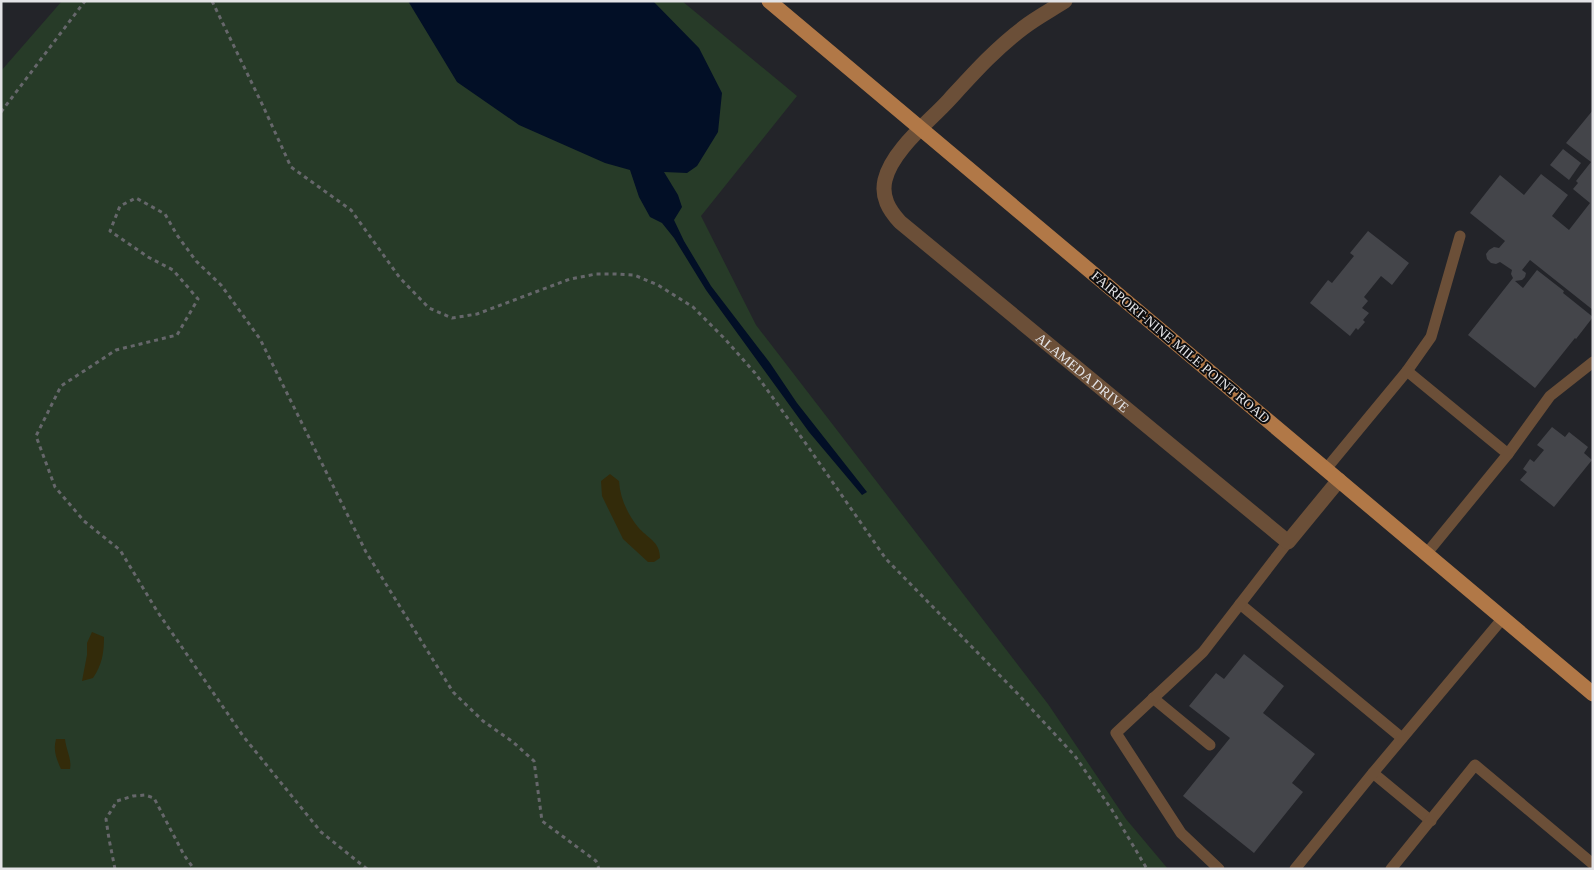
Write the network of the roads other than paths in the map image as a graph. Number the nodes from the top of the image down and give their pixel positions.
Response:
1 (769, 1) edge
2 (1065, 1) edge
3 (920, 127) junction
4 (1460, 236) dead end
5 (1593, 362) edge
6 (1407, 371) junction
7 (1508, 454) junction
8 (1326, 469) junction
9 (1340, 480) junction
10 (1288, 542) junction
11 (1426, 553) junction
12 (1240, 604) junction
13 (1503, 618) junction
14 (1593, 694) edge
15 (1153, 698) junction
16 (1402, 738) junction
17 (1210, 745) dead end
18 (1373, 773) junction
19 (1431, 821) junction
20 (1593, 864) edge
21 (1219, 869) edge
22 (1295, 869) edge
23 (1391, 869) edge

1 - 3 main road, FAIRPORT-NINE MILE POINT ROAD
2 - 3 street, ALAMEDA DRIVE
3 - 8 main road, FAIRPORT-NINE MILE POINT ROAD
3 - 10 street, ALAMEDA DRIVE
4 - 6 lane
5 - 7 lane
6 - 7 lane
6 - 8 lane
7 - 11 lane
8 - 9 main road, FAIRPORT-NINE MILE POINT ROAD
9 - 10 street
9 - 11 main road, FAIRPORT-NINE MILE POINT ROAD
10 - 12 lane
11 - 13 main road, FAIRPORT-NINE MILE POINT ROAD
12 - 15 lane
12 - 16 lane
13 - 14 main road, FAIRPORT-NINE MILE POINT ROAD
13 - 16 lane
15 - 17 lane
15 - 21 lane
16 - 18 lane
18 - 19 lane
18 - 22 lane
19 - 20 lane
19 - 23 lane

